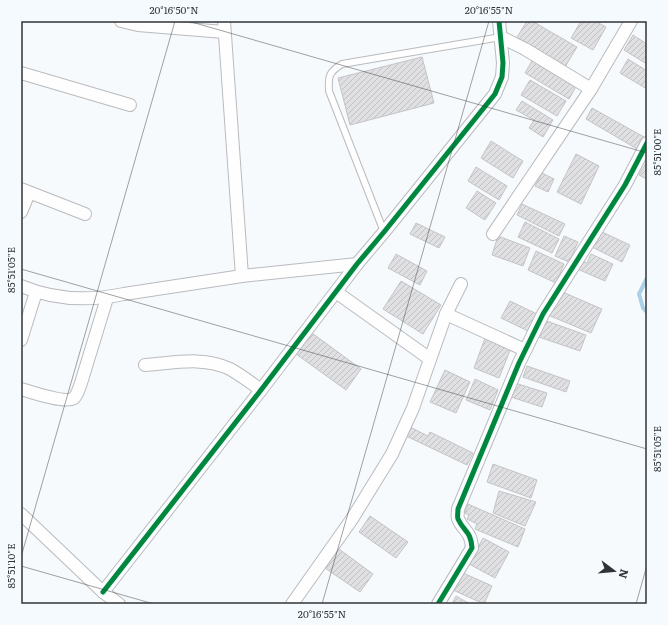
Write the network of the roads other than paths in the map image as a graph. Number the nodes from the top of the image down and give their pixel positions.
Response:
1 (121, 21) edge
2 (499, 21) edge
3 (631, 21) edge
4 (224, 26) edge
5 (501, 37) junction
6 (21, 73) edge
7 (591, 89) junction
8 (130, 104) dead end
9 (647, 143) edge
10 (25, 191) edge
11 (21, 212) edge
12 (85, 214) dead end
13 (384, 232) junction
14 (493, 234) dead end
15 (357, 264) junction
16 (242, 276) junction
17 (461, 284) dead end
18 (21, 286) edge
19 (36, 292) junction
20 (336, 292) junction
21 (107, 298) junction
22 (446, 314) junction
23 (21, 340) edge
24 (525, 350) junction
25 (430, 358) junction
26 (145, 365) dead end
27 (21, 389) edge
28 (261, 390) junction
29 (21, 514) edge
30 (103, 592) junction
31 (119, 604) edge
32 (292, 604) edge
33 (438, 604) edge

1 - 4 street
2 - 5 street
3 - 7 street
4 - 16 street
5 - 7 street
5 - 13 street
5 - 13 lane
6 - 8 street
7 - 14 street
9 - 24 street
10 - 11 street
10 - 12 street
13 - 15 street
15 - 16 street
15 - 20 street
16 - 21 street
17 - 22 street
18 - 19 street
19 - 21 street
19 - 23 street
20 - 25 street
20 - 28 street
21 - 27 street
22 - 24 street
22 - 25 street
24 - 33 street
25 - 32 street
26 - 28 street
28 - 30 street
29 - 30 street
30 - 31 street

